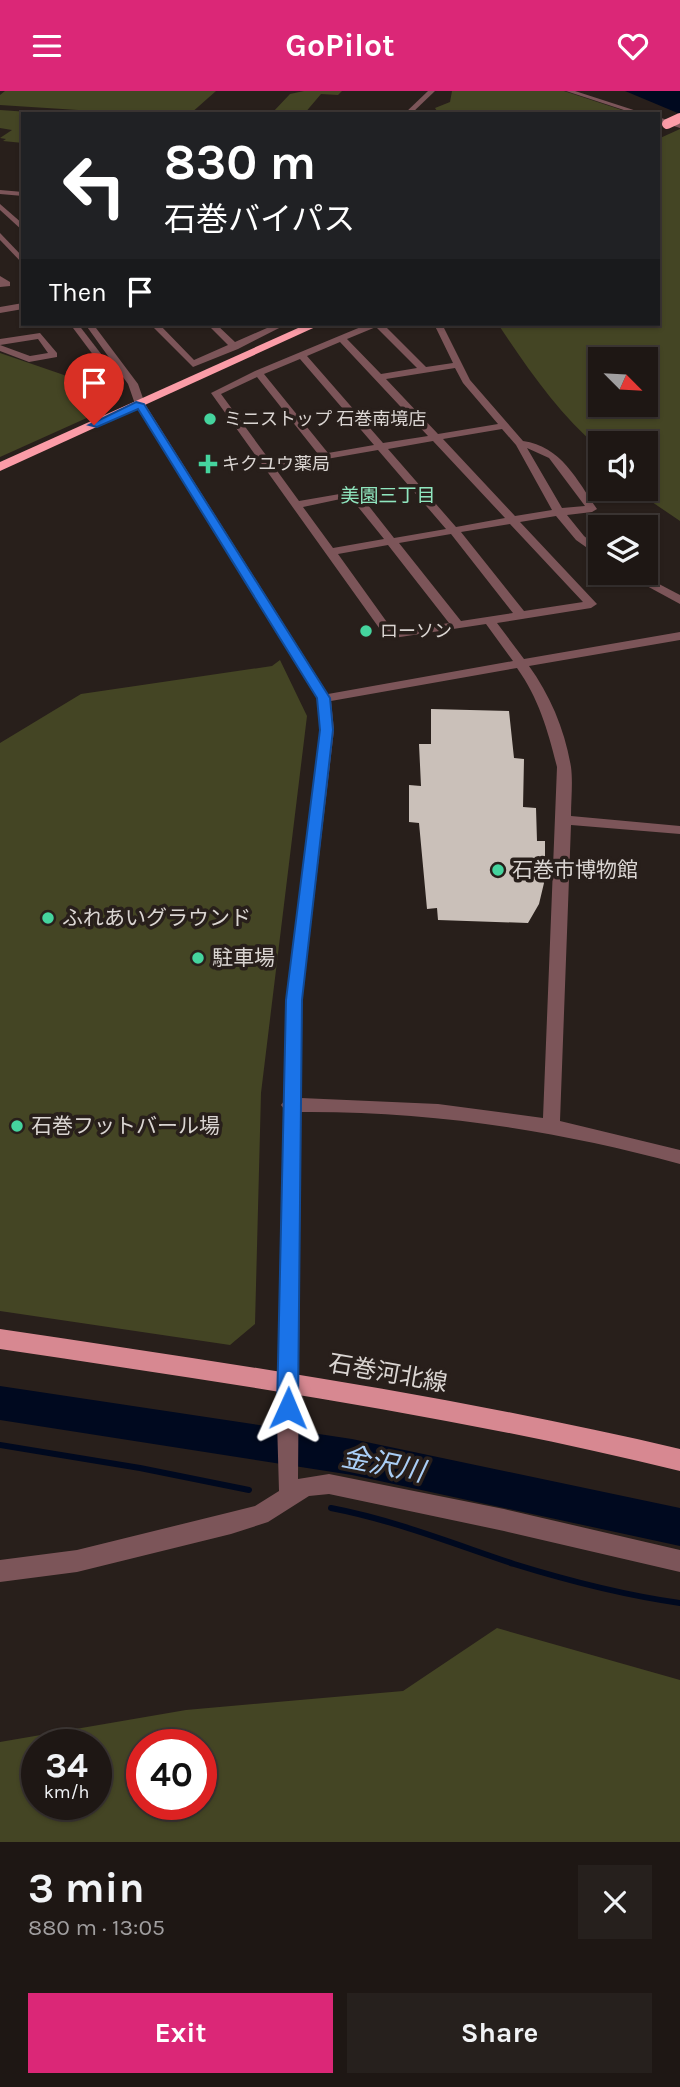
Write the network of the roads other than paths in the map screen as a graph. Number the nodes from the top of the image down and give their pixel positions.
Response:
1 (432, 91) edge
2 (569, 91) edge
3 (409, 112) edge
4 (637, 112) edge
5 (680, 118) edge
6 (660, 119) edge
7 (680, 126) edge
8 (660, 128) edge
9 (0, 192) edge
10 (21, 194) edge
11 (0, 206) edge
12 (21, 228) edge
13 (2, 231) edge
14 (21, 245) edge
15 (21, 260) edge
16 (0, 278) edge
17 (0, 285) edge
18 (21, 306) edge
19 (0, 310) edge
20 (75, 326) edge
21 (90, 326) edge
22 (156, 326) edge
23 (213, 326) edge
24 (273, 326) edge
25 (312, 326) edge
26 (371, 326) edge
27 (378, 326) edge
28 (439, 326) edge
29 (341, 338) junction
30 (0, 342) edge
31 (235, 347) junction
32 (0, 348) edge
33 (301, 355) junction
34 (458, 365) junction
35 (424, 370) junction
36 (258, 373) junction
37 (379, 377) junction
38 (140, 404) junction
39 (503, 426) junction
40 (435, 438) junction
41 (520, 445) junction
42 (381, 447) junction
43 (325, 456) junction
44 (268, 466) junction
45 (0, 467) edge
46 (296, 505) junction
47 (558, 512) junction
48 (513, 520) junction
49 (454, 531) junction
50 (393, 541) junction
51 (588, 544) edge
52 (331, 552) junction
53 (652, 585) edge
54 (680, 600) edge
55 (521, 615) junction
56 (490, 621) junction
57 (458, 625) junction
58 (680, 636) edge
59 (522, 663) junction
60 (324, 698) junction
61 (564, 820) junction
62 (680, 830) edge
63 (290, 1105) junction
64 (551, 1124) junction
65 (680, 1157) edge
66 (0, 1339) edge
67 (288, 1381) junction
68 (680, 1460) edge
69 (290, 1496) junction
70 (680, 1561) edge
71 (0, 1571) edge

1 - 3 street
2 - 4 street
5 - 8 highway, bridge
6 - 7 street
9 - 10 street
11 - 12 street
12 - 13 street
13 - 14 street
13 - 15 street
16 - 17 street
18 - 19 street
20 - 38 street
21 - 38 street
22 - 31 street
23 - 31 street
24 - 31 street
25 - 38 highway
26 - 29 street
27 - 35 street
28 - 34 street
29 - 33 street
29 - 37 street
30 - 32 street
33 - 36 street
33 - 42 street
34 - 35 street
34 - 39 street
35 - 37 street
36 - 43 street
36 - 44 street
37 - 40 street
38 - 45 highway
38 - 60 street
39 - 40 street
39 - 41 street
40 - 42 street
40 - 48 street
41 - 47 street
41 - 47 street
42 - 43 street
42 - 49 street
43 - 44 street
44 - 46 street
46 - 50 street
46 - 52 street
47 - 48 street
47 - 51 street
48 - 49 street
48 - 55 street
49 - 50 street
49 - 55 street
50 - 52 street
50 - 57 street
52 - 57 street
53 - 54 street
55 - 56 street
56 - 57 street
56 - 59 street
58 - 59 street
59 - 60 street
59 - 61 street
60 - 63 street
61 - 62 street
61 - 64 street
63 - 64 street
63 - 67 street
64 - 65 street
66 - 67 main road, 石巻河北線
67 - 68 main road, 石巻河北線
67 - 69 street
69 - 70 street
69 - 71 street

